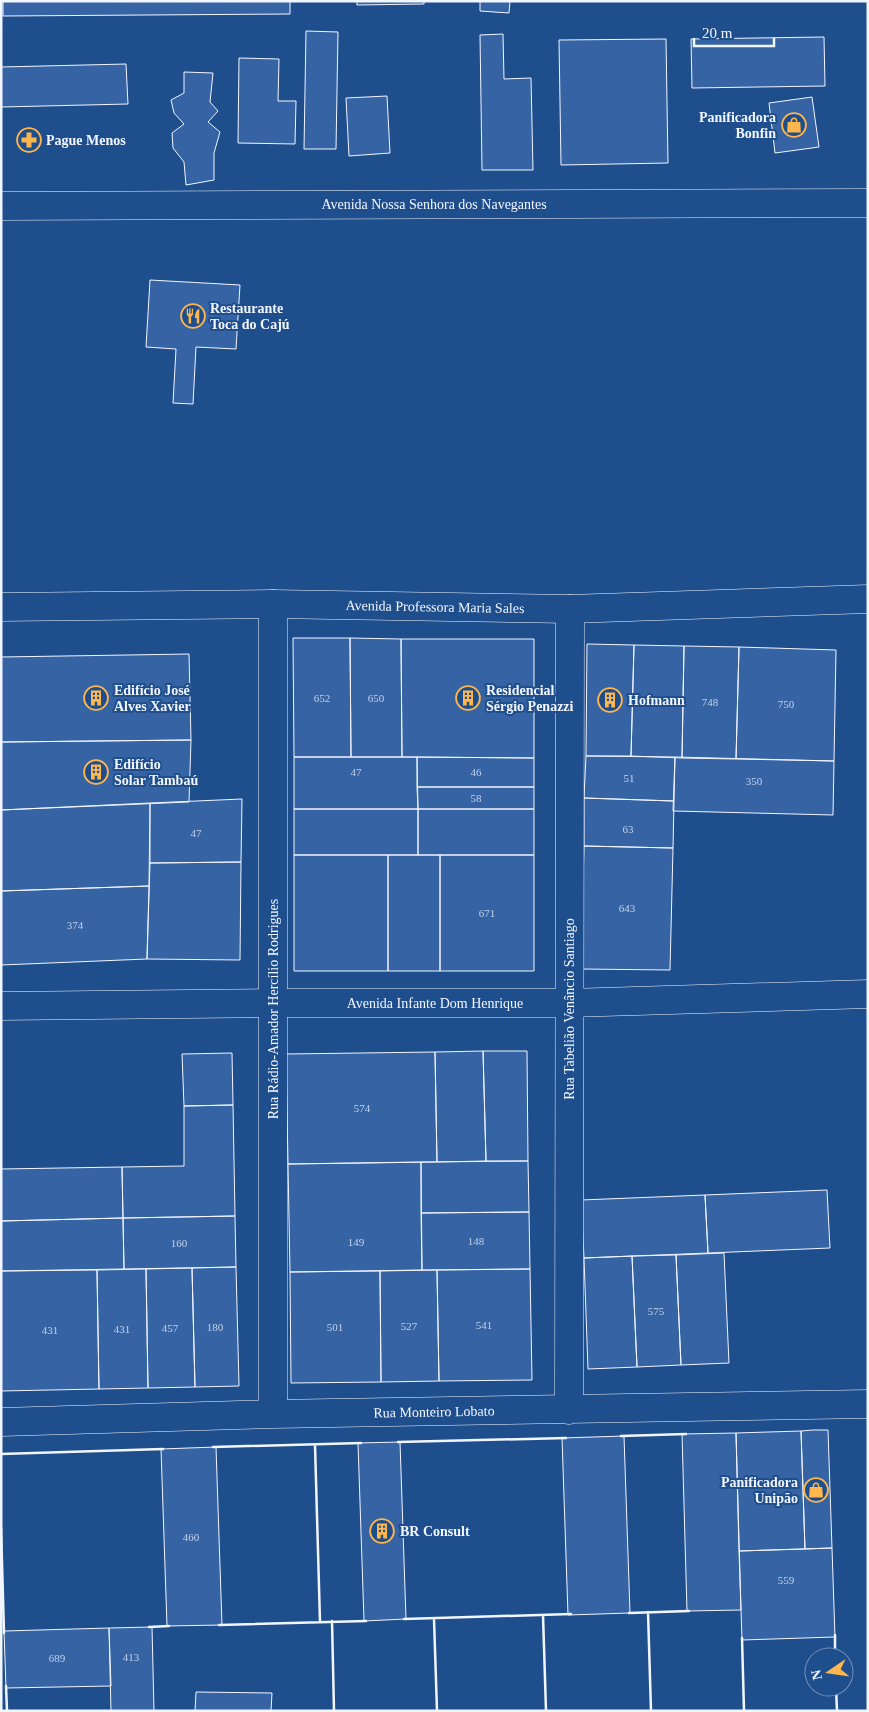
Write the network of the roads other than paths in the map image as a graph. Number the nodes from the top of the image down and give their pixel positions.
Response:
1 (868, 203) edge
2 (1, 206) edge
3 (868, 599) edge
4 (273, 604) junction
5 (1, 606) edge
6 (570, 609) junction
7 (868, 994) edge
8 (273, 1003) junction
9 (569, 1003) junction
10 (1, 1006) edge
11 (868, 1404) edge
12 (569, 1410) junction
13 (273, 1414) junction
14 (1, 1422) edge

1 - 2 main road, Avenida Nossa Senhora dos Navegantes
3 - 6 main road, Avenida Professora Maria Sales
4 - 5 main road, Avenida Professora Maria Sales
4 - 6 main road, Avenida Professora Maria Sales
4 - 8 main road, Rua Rádio-Amador Hercílio Rodrigues
6 - 9 main road, Rua Tabelião Venâncio Santiago
7 - 9 main road, Avenida Infante Dom Henrique
8 - 9 main road, Avenida Infante Dom Henrique
8 - 10 main road, Avenida Infante Dom Henrique
8 - 13 main road, Rua Rádio-Amador Hercílio Rodrigues
9 - 12 main road, Rua Tabelião Venâncio Santiago
11 - 12 main road, Rua Monteiro Lobato
12 - 13 main road, Rua Monteiro Lobato
13 - 14 main road, Rua Monteiro Lobato

